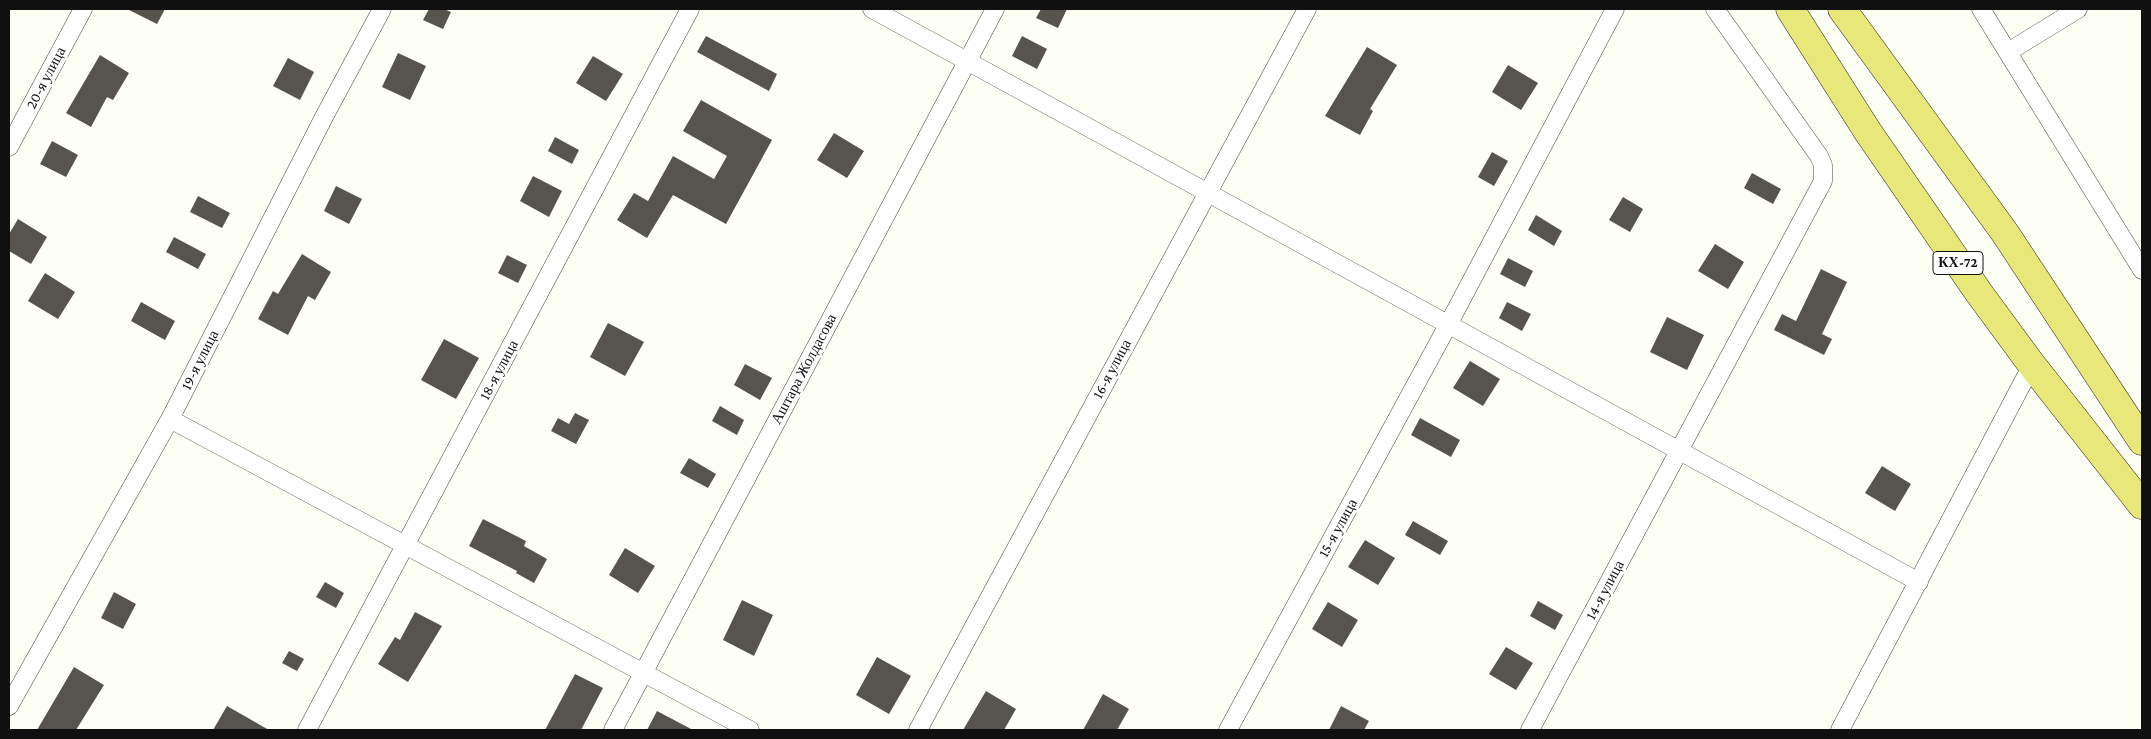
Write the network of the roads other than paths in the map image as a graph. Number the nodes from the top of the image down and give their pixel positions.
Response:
1 (83, 9) edge
2 (382, 9) edge
3 (690, 9) edge
4 (872, 9) edge
5 (995, 9) edge
6 (1307, 9) edge
7 (1615, 9) edge
8 (1715, 9) edge
9 (1790, 9) edge
10 (1842, 9) edge
11 (1981, 9) edge
12 (2078, 9) edge
13 (2008, 52) junction
14 (968, 60) junction
15 (9, 147) edge
16 (1207, 192) junction
17 (2142, 270) edge
18 (1448, 325) junction
19 (2032, 365) junction
20 (170, 419) junction
21 (2142, 441) edge
22 (1680, 450) junction
23 (2142, 505) edge
24 (406, 545) junction
25 (1919, 582) junction
26 (643, 674) junction
27 (9, 706) edge
28 (307, 730) edge
29 (613, 730) edge
30 (750, 730) edge
31 (918, 730) edge
32 (1228, 730) edge
33 (1530, 730) edge
34 (1840, 730) edge

1 - 15 street, 20-я улица
2 - 20 street, 19-я улица
3 - 24 street, 18-я улица
4 - 14 street
5 - 14 street, Аштара Жолдасова
6 - 16 street, 16-я улица
7 - 18 street, 15-я улица
8 - 22 street, 14-я улица
9 - 19 main road, КХ-72
10 - 21 main road
11 - 13 street
12 - 13 street
13 - 17 street
14 - 16 street
14 - 26 street, Аштара Жолдасова
16 - 18 street
16 - 31 street, 16-я улица
18 - 22 street
18 - 32 street, 15-я улица
19 - 23 main road, КХ-72
19 - 25 street
20 - 24 street
20 - 27 street, 19-я улица
22 - 25 street
22 - 33 street, 14-я улица
24 - 26 street
24 - 28 street, 18-я улица
25 - 34 street
26 - 29 street, Аштара Жолдасова
26 - 30 street

